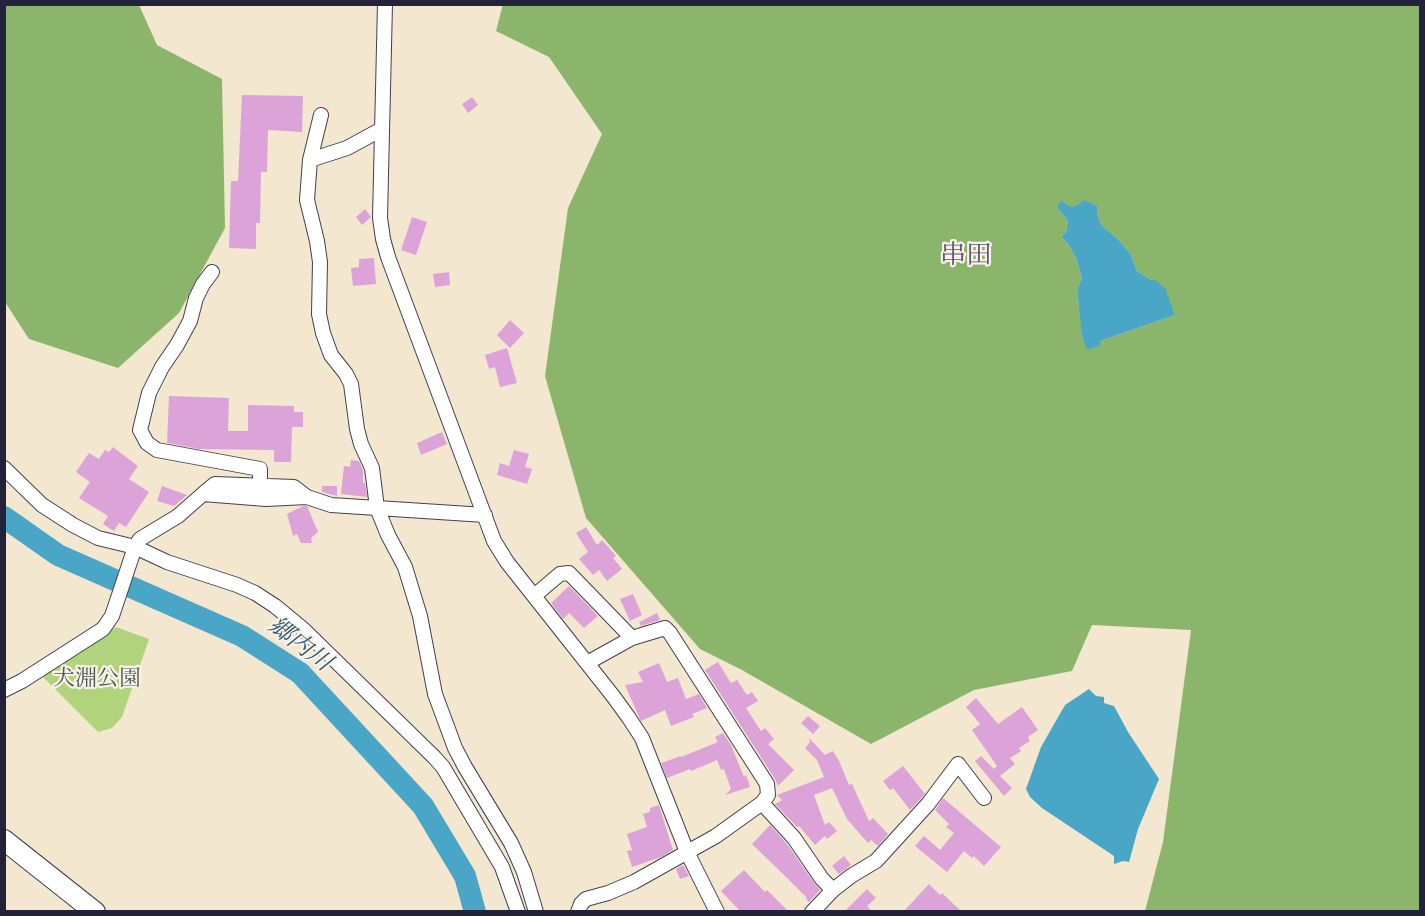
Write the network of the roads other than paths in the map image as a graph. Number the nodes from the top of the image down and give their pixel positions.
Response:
1 (385, 4) edge
2 (321, 115) dead end
3 (382, 129) junction
4 (310, 160) junction
5 (212, 272) dead end
6 (4, 468) edge
7 (260, 486) junction
8 (203, 494) junction
9 (307, 496) junction
10 (377, 508) junction
11 (485, 515) junction
12 (134, 550) junction
13 (534, 596) junction
14 (632, 638) junction
15 (587, 663) junction
16 (4, 690) edge
17 (984, 798) dead end
18 (762, 803) junction
19 (4, 840) edge
20 (687, 852) junction
21 (833, 890) junction
22 (95, 912) edge
23 (518, 912) edge
24 (536, 912) edge
25 (578, 912) edge
26 (717, 912) edge
27 (812, 912) edge

1 - 3 street
2 - 4 street
3 - 4 street
3 - 11 street
4 - 10 street
5 - 7 street
6 - 12 street
7 - 8 street
7 - 9 street
8 - 9 street
8 - 12 street
9 - 10 street
10 - 11 street
10 - 24 street
11 - 13 street
12 - 16 street
12 - 23 street
13 - 14 street
13 - 15 street
14 - 15 street
14 - 18 street
15 - 20 street
17 - 21 street
18 - 20 street
18 - 21 street
19 - 22 main road
20 - 25 street
20 - 26 street
21 - 27 street

